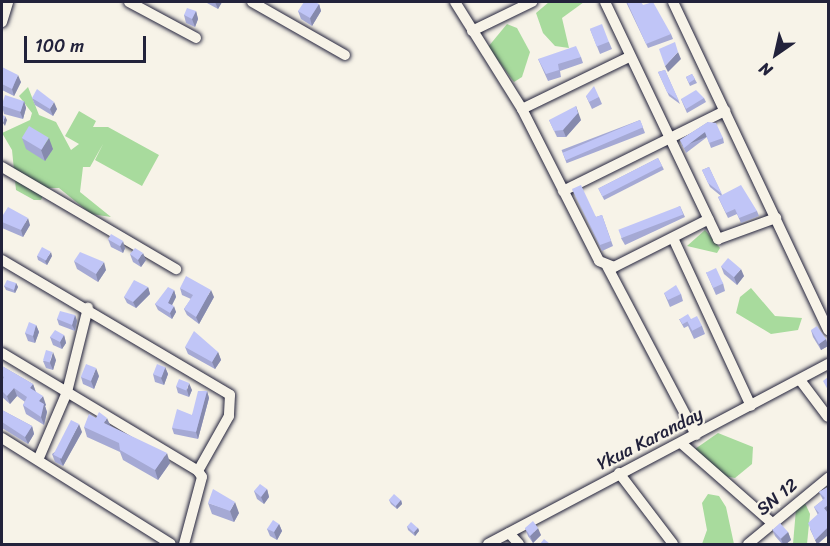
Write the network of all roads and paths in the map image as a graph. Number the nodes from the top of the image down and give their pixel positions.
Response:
1 (8, 2) edge
2 (129, 2) edge
3 (252, 2) edge
4 (455, 2) edge
5 (532, 2) edge
6 (605, 2) edge
7 (673, 2) edge
8 (2, 22) edge
9 (472, 32) junction
10 (196, 38) dead end
11 (345, 55) dead end
12 (629, 57) junction
13 (522, 108) junction
14 (725, 111) junction
15 (668, 136) junction
16 (654, 150) junction
17 (674, 150) junction
18 (2, 167) edge
19 (563, 191) junction
20 (709, 219) junction
21 (776, 219) junction
22 (673, 238) junction
23 (2, 260) edge
24 (607, 266) junction
25 (176, 269) dead end
26 (88, 308) junction
27 (828, 330) edge
28 (2, 353) edge
29 (828, 364) edge
30 (800, 380) junction
31 (67, 392) junction
32 (751, 406) junction
33 (828, 417) edge
34 (696, 435) junction
35 (2, 438) edge
36 (681, 443) junction
37 (38, 460) junction
38 (198, 471) junction
39 (619, 473) junction
40 (828, 478) edge
41 (771, 522) junction
42 (509, 533) junction
43 (171, 544) edge
44 (184, 544) edge
45 (488, 544) edge
46 (519, 544) edge
47 (673, 544) edge
48 (748, 544) edge

1 - 8 street
2 - 10 street
3 - 11 street
4 - 9 street
5 - 9 street
6 - 12 street
7 - 14 street
9 - 13 street
12 - 13 street
12 - 15 street
13 - 19 street
14 - 15 street
14 - 21 street
15 - 16 street
15 - 17 street
16 - 17 street
16 - 19 street
17 - 20 street
18 - 25 street
19 - 24 street
20 - 21 street
20 - 22 street
21 - 27 street
22 - 24 street
22 - 32 street
23 - 26 street
24 - 34 street
26 - 31 street
26 - 38 street
28 - 31 street
29 - 30 street, Ykua Karanday
30 - 32 street, Ykua Karanday
30 - 33 street
31 - 37 street
31 - 38 street
32 - 34 street, Ykua Karanday
34 - 36 street, Ykua Karanday
35 - 37 street
36 - 39 street, Ykua Karanday
36 - 41 street
37 - 43 street
38 - 44 street
39 - 42 street, Ykua Karanday
39 - 47 street
40 - 41 street, SN 12
41 - 48 street, SN 12
42 - 45 street, Ykua Karanday
42 - 46 street

